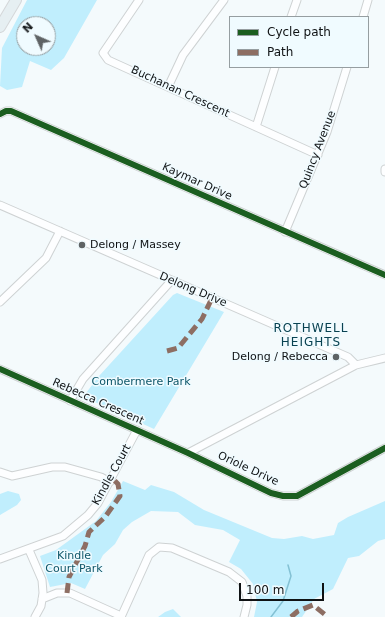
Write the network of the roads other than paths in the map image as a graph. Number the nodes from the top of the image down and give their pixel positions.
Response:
1 (16, 0) edge
2 (139, 0) edge
3 (224, 0) edge
4 (368, 0) edge
5 (295, 1) edge
6 (291, 16) edge
7 (362, 16) edge
8 (0, 27) edge
9 (275, 68) edge
10 (347, 68) edge
11 (168, 87) junction
12 (0, 114) edge
13 (256, 127) junction
14 (318, 155) junction
15 (0, 205) edge
16 (60, 231) junction
17 (285, 232) junction
18 (385, 275) edge
19 (171, 281) junction
20 (0, 302) edge
21 (385, 358) edge
22 (356, 365) junction
23 (0, 369) edge
24 (70, 401) junction
25 (137, 430) junction
26 (385, 448) edge
27 (188, 453) junction
28 (0, 472) edge
29 (110, 482) junction
30 (29, 550) junction
31 (0, 559) edge
32 (42, 598) junction
33 (35, 617) edge
34 (121, 617) edge
35 (244, 617) edge

1 - 8 main road
2 - 11 street, Buchanan Crescent
3 - 11 street
4 - 7 street
5 - 6 street
9 - 13 street
10 - 14 street, Quincy Avenue
11 - 13 street, Buchanan Crescent
12 - 17 street, Kaymar Drive
13 - 14 street, Buchanan Crescent
14 - 17 street, Quincy Avenue
15 - 16 street, Delong Drive
16 - 19 street, Delong Drive
16 - 20 street
17 - 18 street, Kaymar Drive
19 - 22 street, Delong Drive
19 - 24 street
21 - 22 street
22 - 27 street
23 - 24 street, Rebecca Crescent
24 - 25 street, Rebecca Crescent
25 - 27 street, Rebecca Crescent
25 - 29 street, Kindle Court
26 - 27 street, Oriole Drive
28 - 29 street
29 - 30 street, Kindle Court
30 - 31 street, Kindle Court
30 - 32 street
32 - 33 street
32 - 34 street
34 - 35 street

